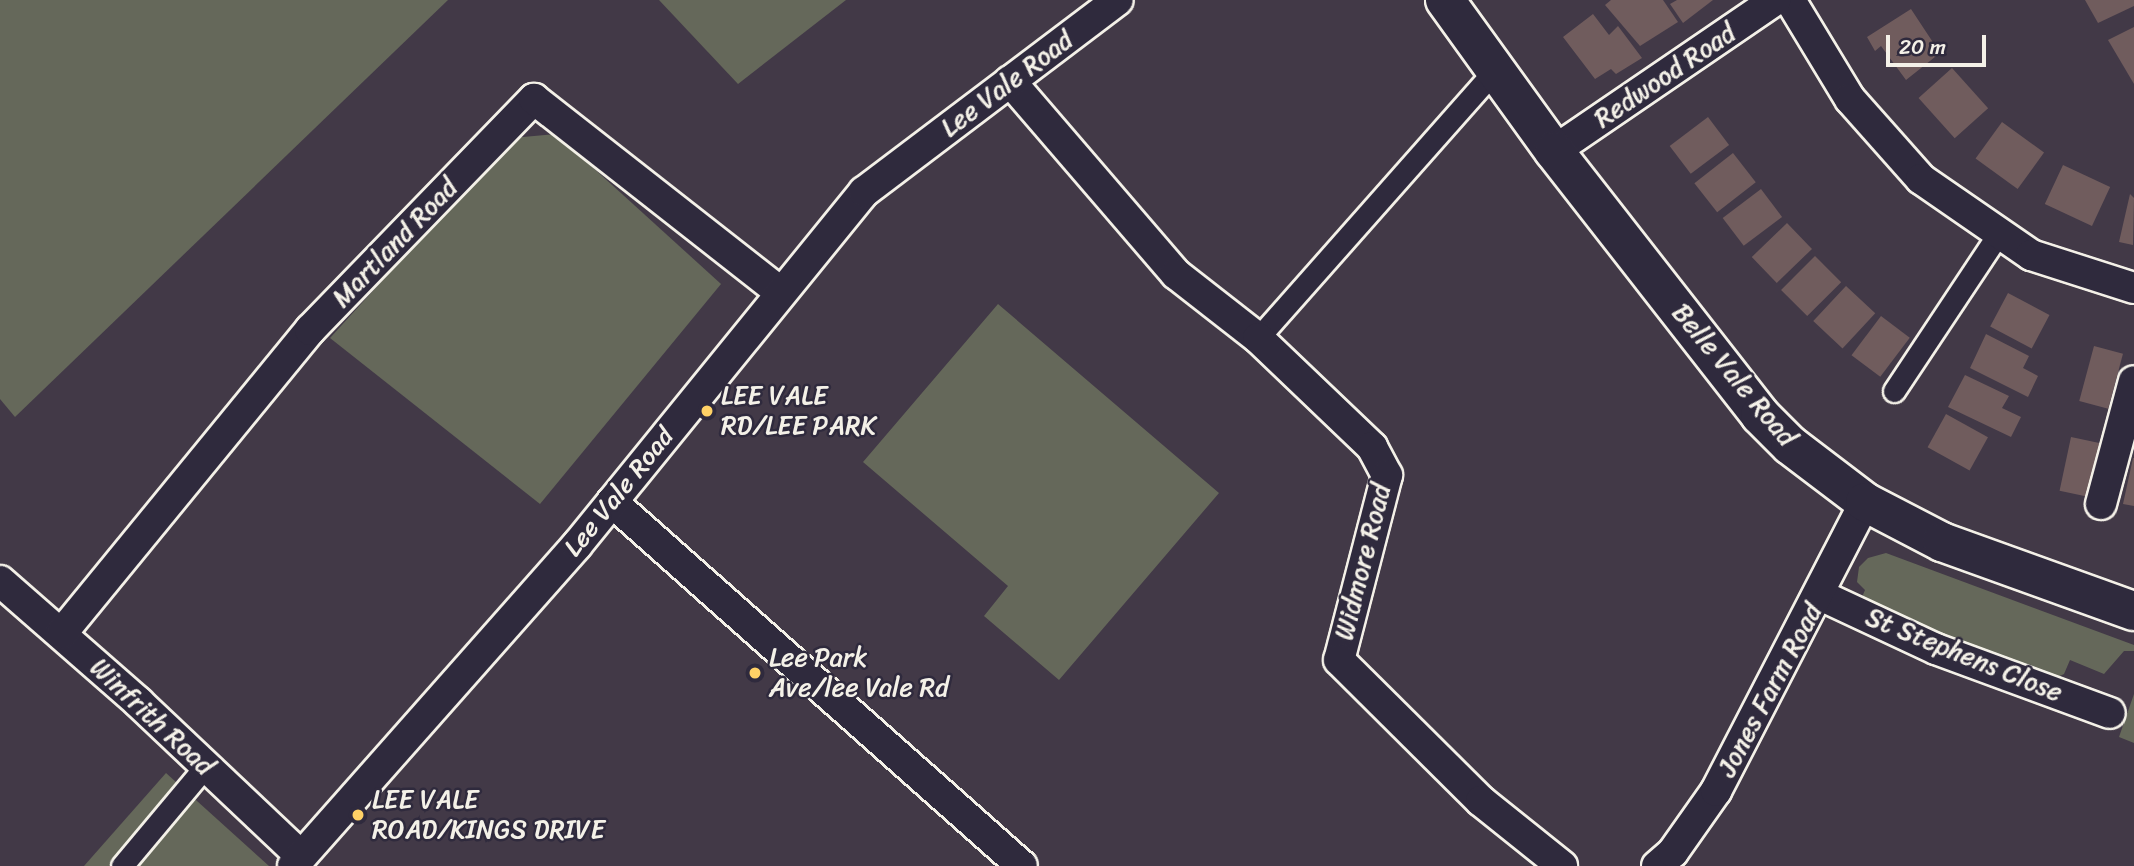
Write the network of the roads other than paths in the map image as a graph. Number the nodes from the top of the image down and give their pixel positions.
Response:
1 (1118, 0) edge
2 (1445, 0) edge
3 (1775, 0) edge
4 (1790, 0) edge
5 (1494, 71) junction
6 (1010, 81) junction
7 (1554, 152) junction
8 (1997, 236) junction
9 (2134, 288) edge
10 (780, 292) junction
11 (1258, 338) junction
12 (2134, 381) edge
13 (1894, 391) dead end
14 (612, 502) junction
15 (1865, 502) junction
16 (2101, 504) dead end
17 (0, 581) edge
18 (1820, 595) junction
19 (2134, 611) edge
20 (62, 633) junction
21 (2110, 713) dead end
22 (204, 768) junction
23 (297, 861) edge
24 (1673, 861) edge
25 (122, 866) edge
26 (1022, 866) edge
27 (1563, 866) edge

1 - 6 street, Lee Vale Road
2 - 5 main road, Belle Vale Road
3 - 7 street, Redwood Road
4 - 8 street
5 - 7 main road, Belle Vale Road
5 - 11 street
6 - 10 street, Lee Vale Road
6 - 11 street, Widmore Road
7 - 15 main road, Belle Vale Road
8 - 9 street
8 - 13 street
10 - 14 street, Lee Vale Road
10 - 20 street, Martland Road
11 - 27 street, Widmore Road
12 - 16 street
14 - 23 street, Lee Vale Road
14 - 26 street
15 - 18 street, Jones Farm Road
15 - 19 main road, Belle Vale Road
17 - 20 street, Winfrith Road
18 - 21 street, St Stephens Close
18 - 24 street, Jones Farm Road
20 - 22 street, Winfrith Road
22 - 23 street, Winfrith Road
22 - 25 street

